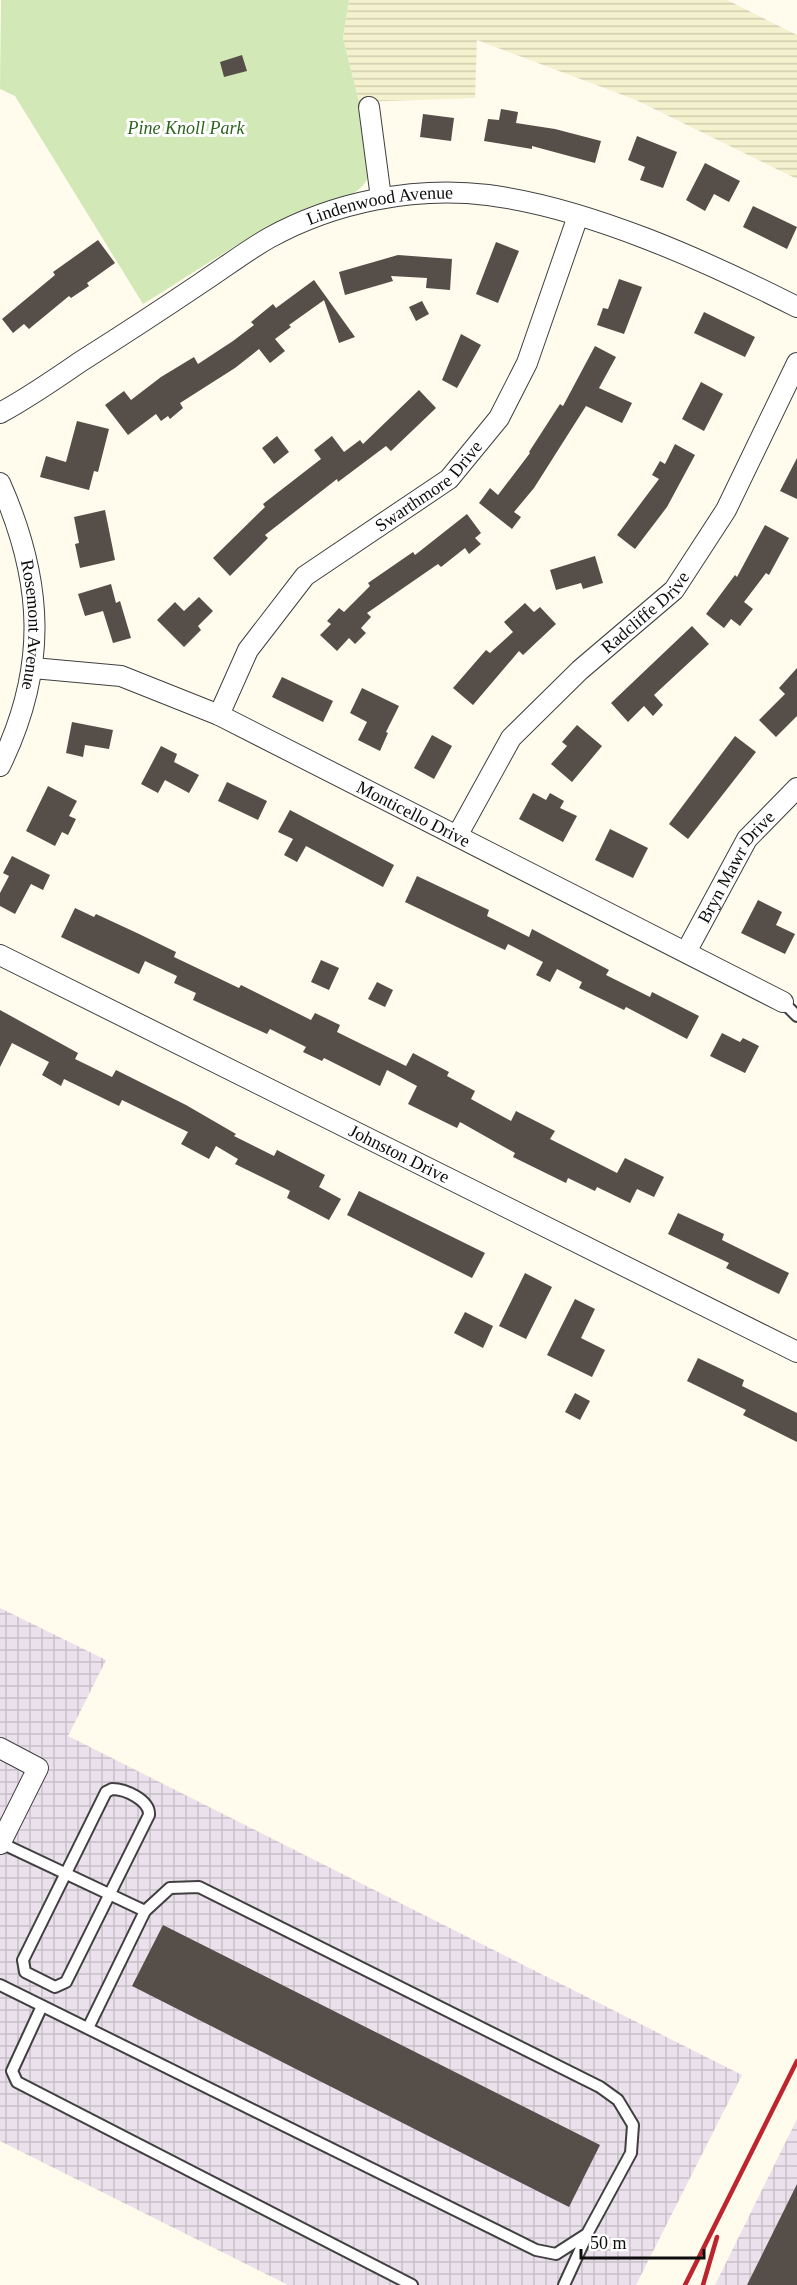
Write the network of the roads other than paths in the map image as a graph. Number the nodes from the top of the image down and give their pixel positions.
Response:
1 (369, 107) dead end
2 (381, 198) junction
3 (578, 216) junction
4 (797, 307) edge
5 (797, 363) edge
6 (0, 413) edge
7 (0, 483) edge
8 (33, 668) junction
9 (219, 715) junction
10 (0, 766) edge
11 (797, 788) edge
12 (458, 836) junction
13 (686, 952) junction
14 (0, 955) edge
15 (783, 1002) joint
16 (797, 1016) edge
17 (797, 1352) edge
18 (0, 1748) edge
19 (0, 1844) edge
20 (66, 1874) junction
21 (110, 1894) junction
22 (145, 1911) junction
23 (0, 1985) edge
24 (42, 2006) junction
25 (88, 2028) junction
26 (587, 2234) junction
27 (412, 2285) edge
28 (564, 2285) edge

1 - 2 street
2 - 3 street, Lindenwood Avenue
2 - 6 street, Lindenwood Avenue
3 - 4 street, Lindenwood Avenue
3 - 9 street, Swarthmore Drive
5 - 12 street, Radcliffe Drive
7 - 8 street, Rosemont Avenue
8 - 9 street, Monticello Drive
8 - 10 street, Rosemont Avenue
9 - 12 street, Monticello Drive
11 - 13 street, Bryn Mawr Drive
12 - 13 street, Monticello Drive
13 - 15 street, Monticello Drive
14 - 17 street, Johnston Drive
15 - 16 lane
18 - 19 street
19 - 20 lane
20 - 21 lane
20 - 21 lane
20 - 21 lane
21 - 22 lane
22 - 25 lane
22 - 26 lane
23 - 24 lane
24 - 25 lane
24 - 27 lane
25 - 26 lane
26 - 28 lane

